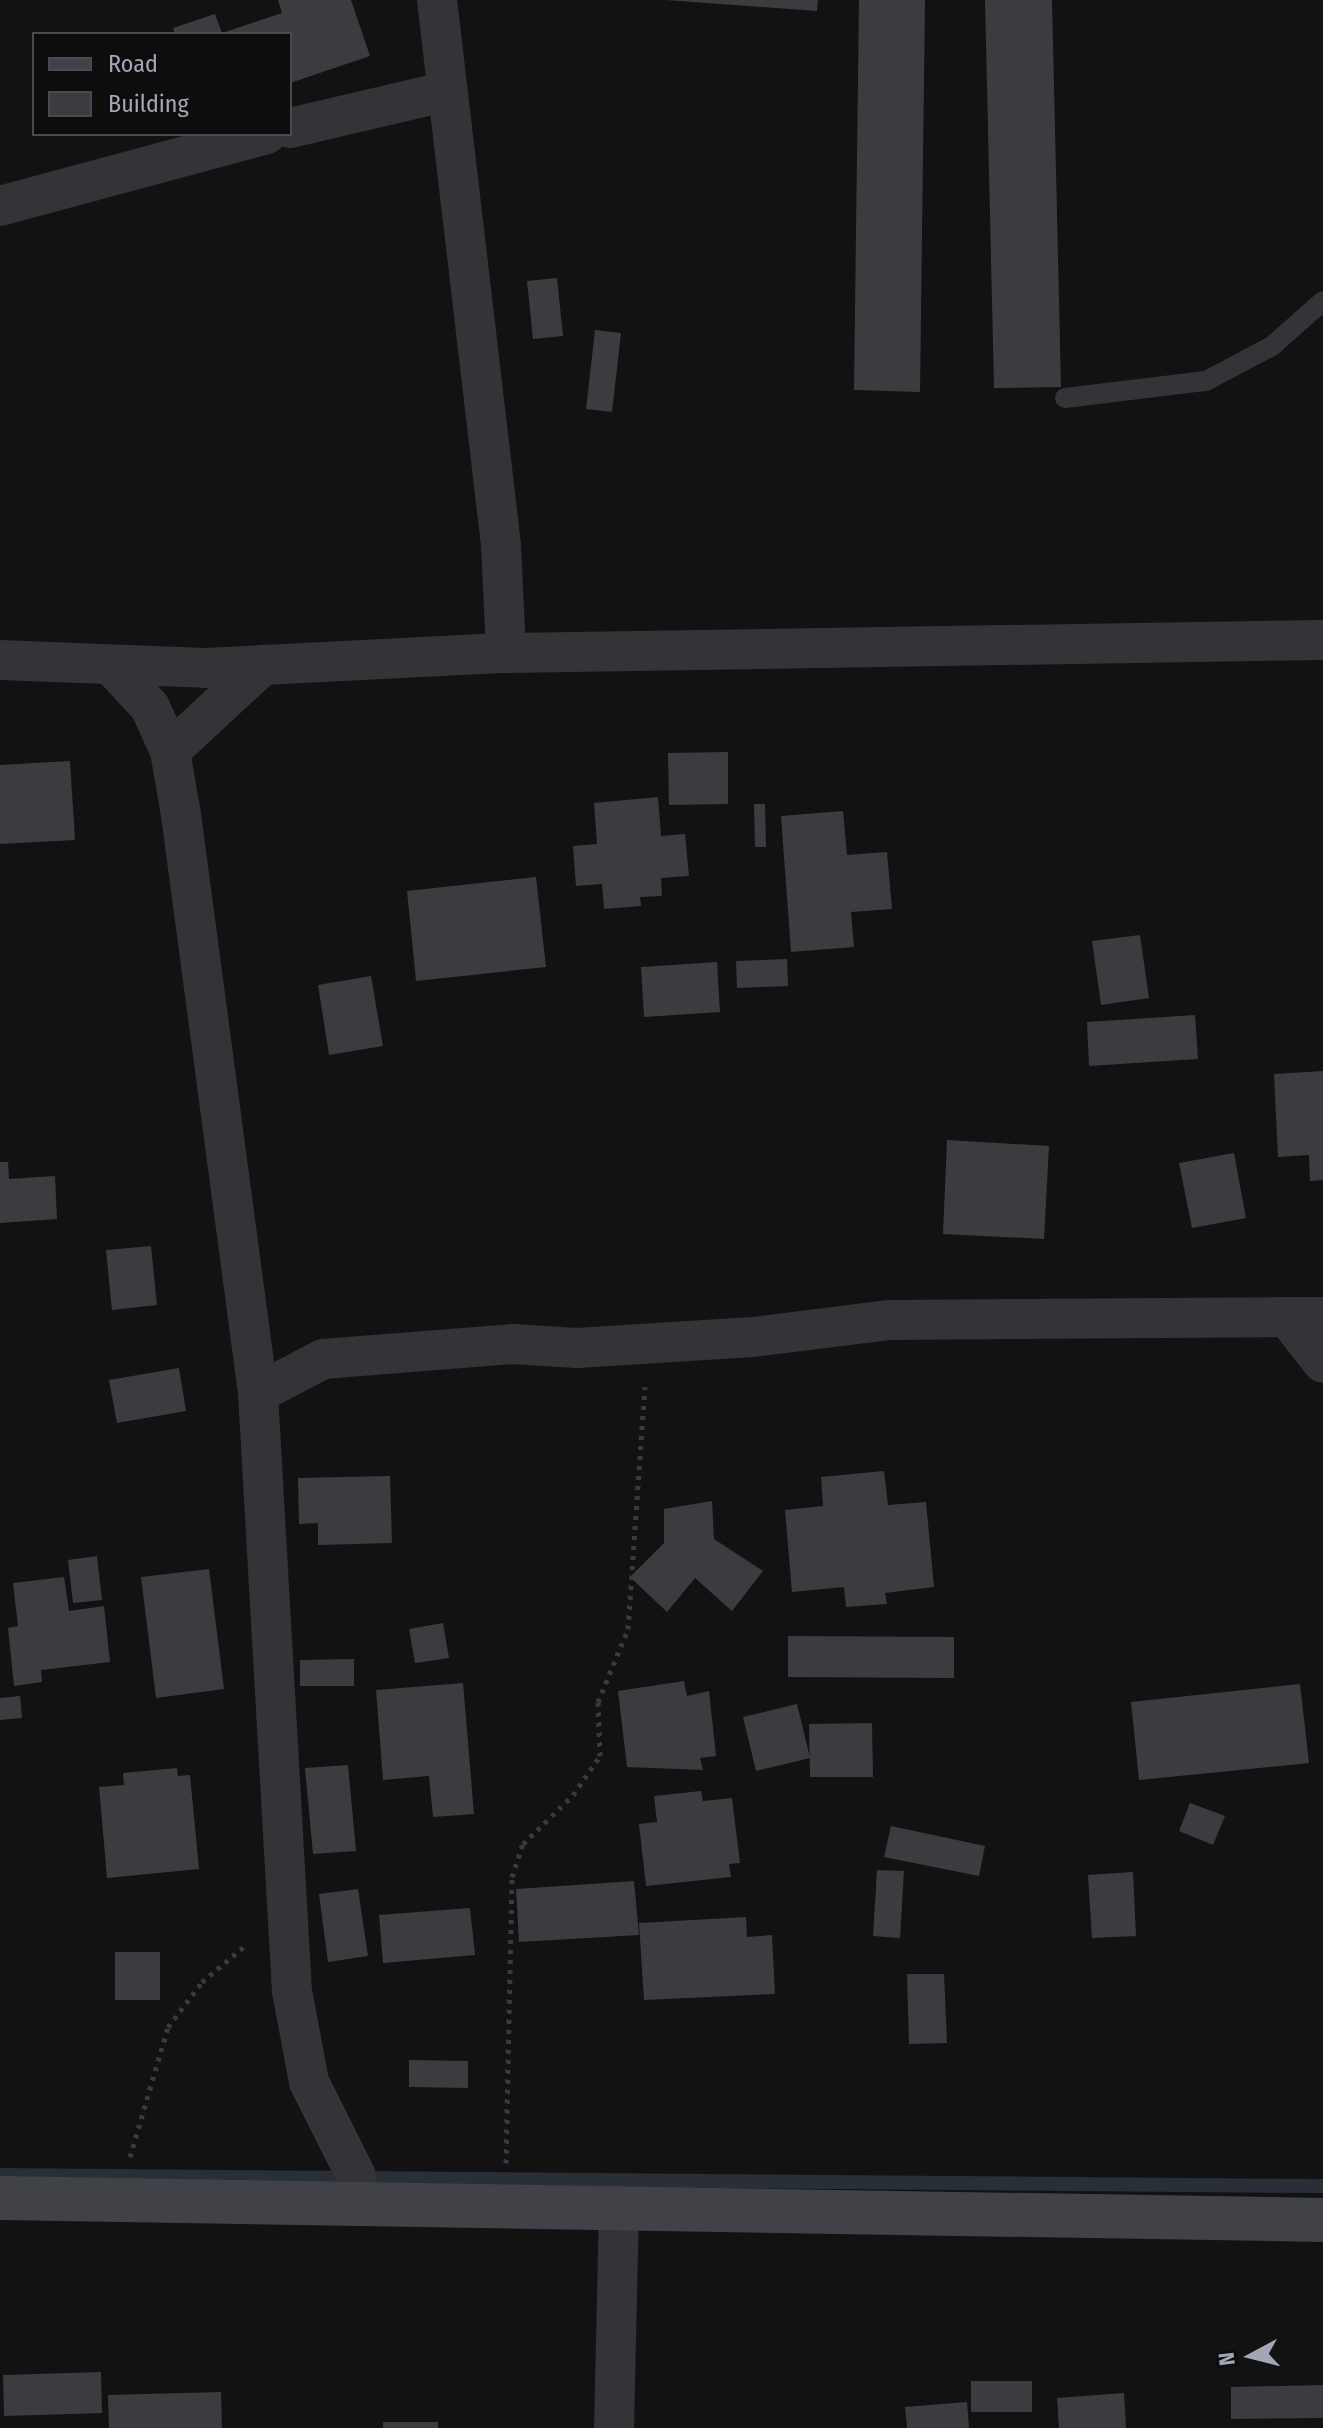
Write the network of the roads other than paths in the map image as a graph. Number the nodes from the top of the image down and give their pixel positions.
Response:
1 (437, 0) edge
2 (444, 92) junction
3 (292, 128) edge
4 (259, 136) edge
5 (0, 206) edge
6 (1323, 301) edge
7 (1065, 398) dead end
8 (1323, 640) edge
9 (506, 653) junction
10 (0, 660) edge
11 (263, 665) junction
12 (112, 666) junction
13 (170, 751) junction
14 (1305, 1317) edge
15 (1323, 1363) edge
16 (258, 1393) junction
17 (0, 2198) edge
18 (356, 2205) junction
19 (619, 2205) junction
20 (1323, 2220) edge
21 (614, 2428) edge

1 - 2 street
2 - 3 street
2 - 9 street
4 - 5 street
6 - 7 lane
8 - 9 street
9 - 11 street
10 - 12 street
11 - 12 street
11 - 13 street
12 - 13 street
13 - 16 street
14 - 15 street
14 - 16 street
16 - 18 street
17 - 18 main road
18 - 19 main road
19 - 20 main road
19 - 21 street

